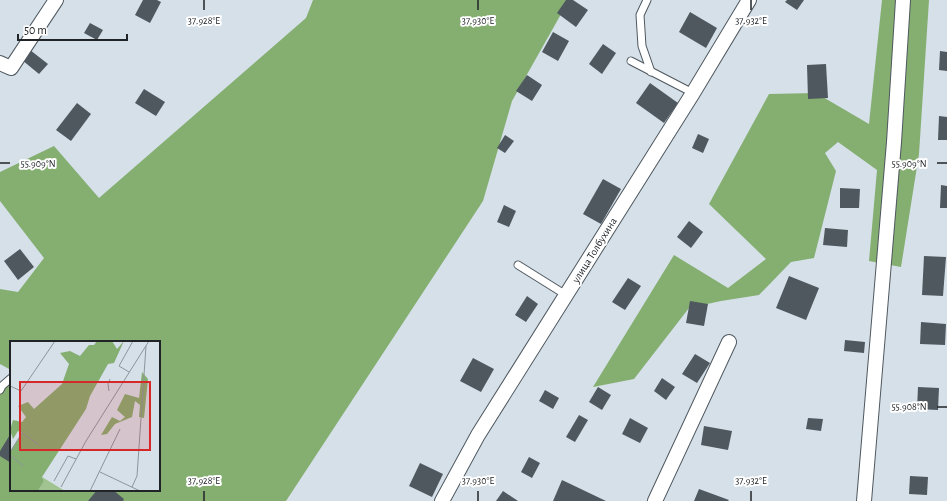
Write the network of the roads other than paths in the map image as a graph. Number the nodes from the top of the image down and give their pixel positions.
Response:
1 (56, 0) edge
2 (647, 0) edge
3 (749, 0) edge
4 (903, 0) edge
5 (630, 61) dead end
6 (5, 65) edge
7 (652, 72) junction
8 (693, 93) junction
9 (518, 265) dead end
10 (566, 295) junction
11 (729, 342) dead end
12 (10, 379) edge
13 (0, 390) edge
14 (442, 501) edge
15 (655, 501) edge
16 (864, 501) edge

1 - 6 street
2 - 7 lane
3 - 8 street, улица Толбухина
4 - 16 street
5 - 7 lane
7 - 8 lane
8 - 10 street, улица Толбухина
9 - 10 lane
10 - 14 street, улица Толбухина
11 - 15 street
12 - 13 lane

